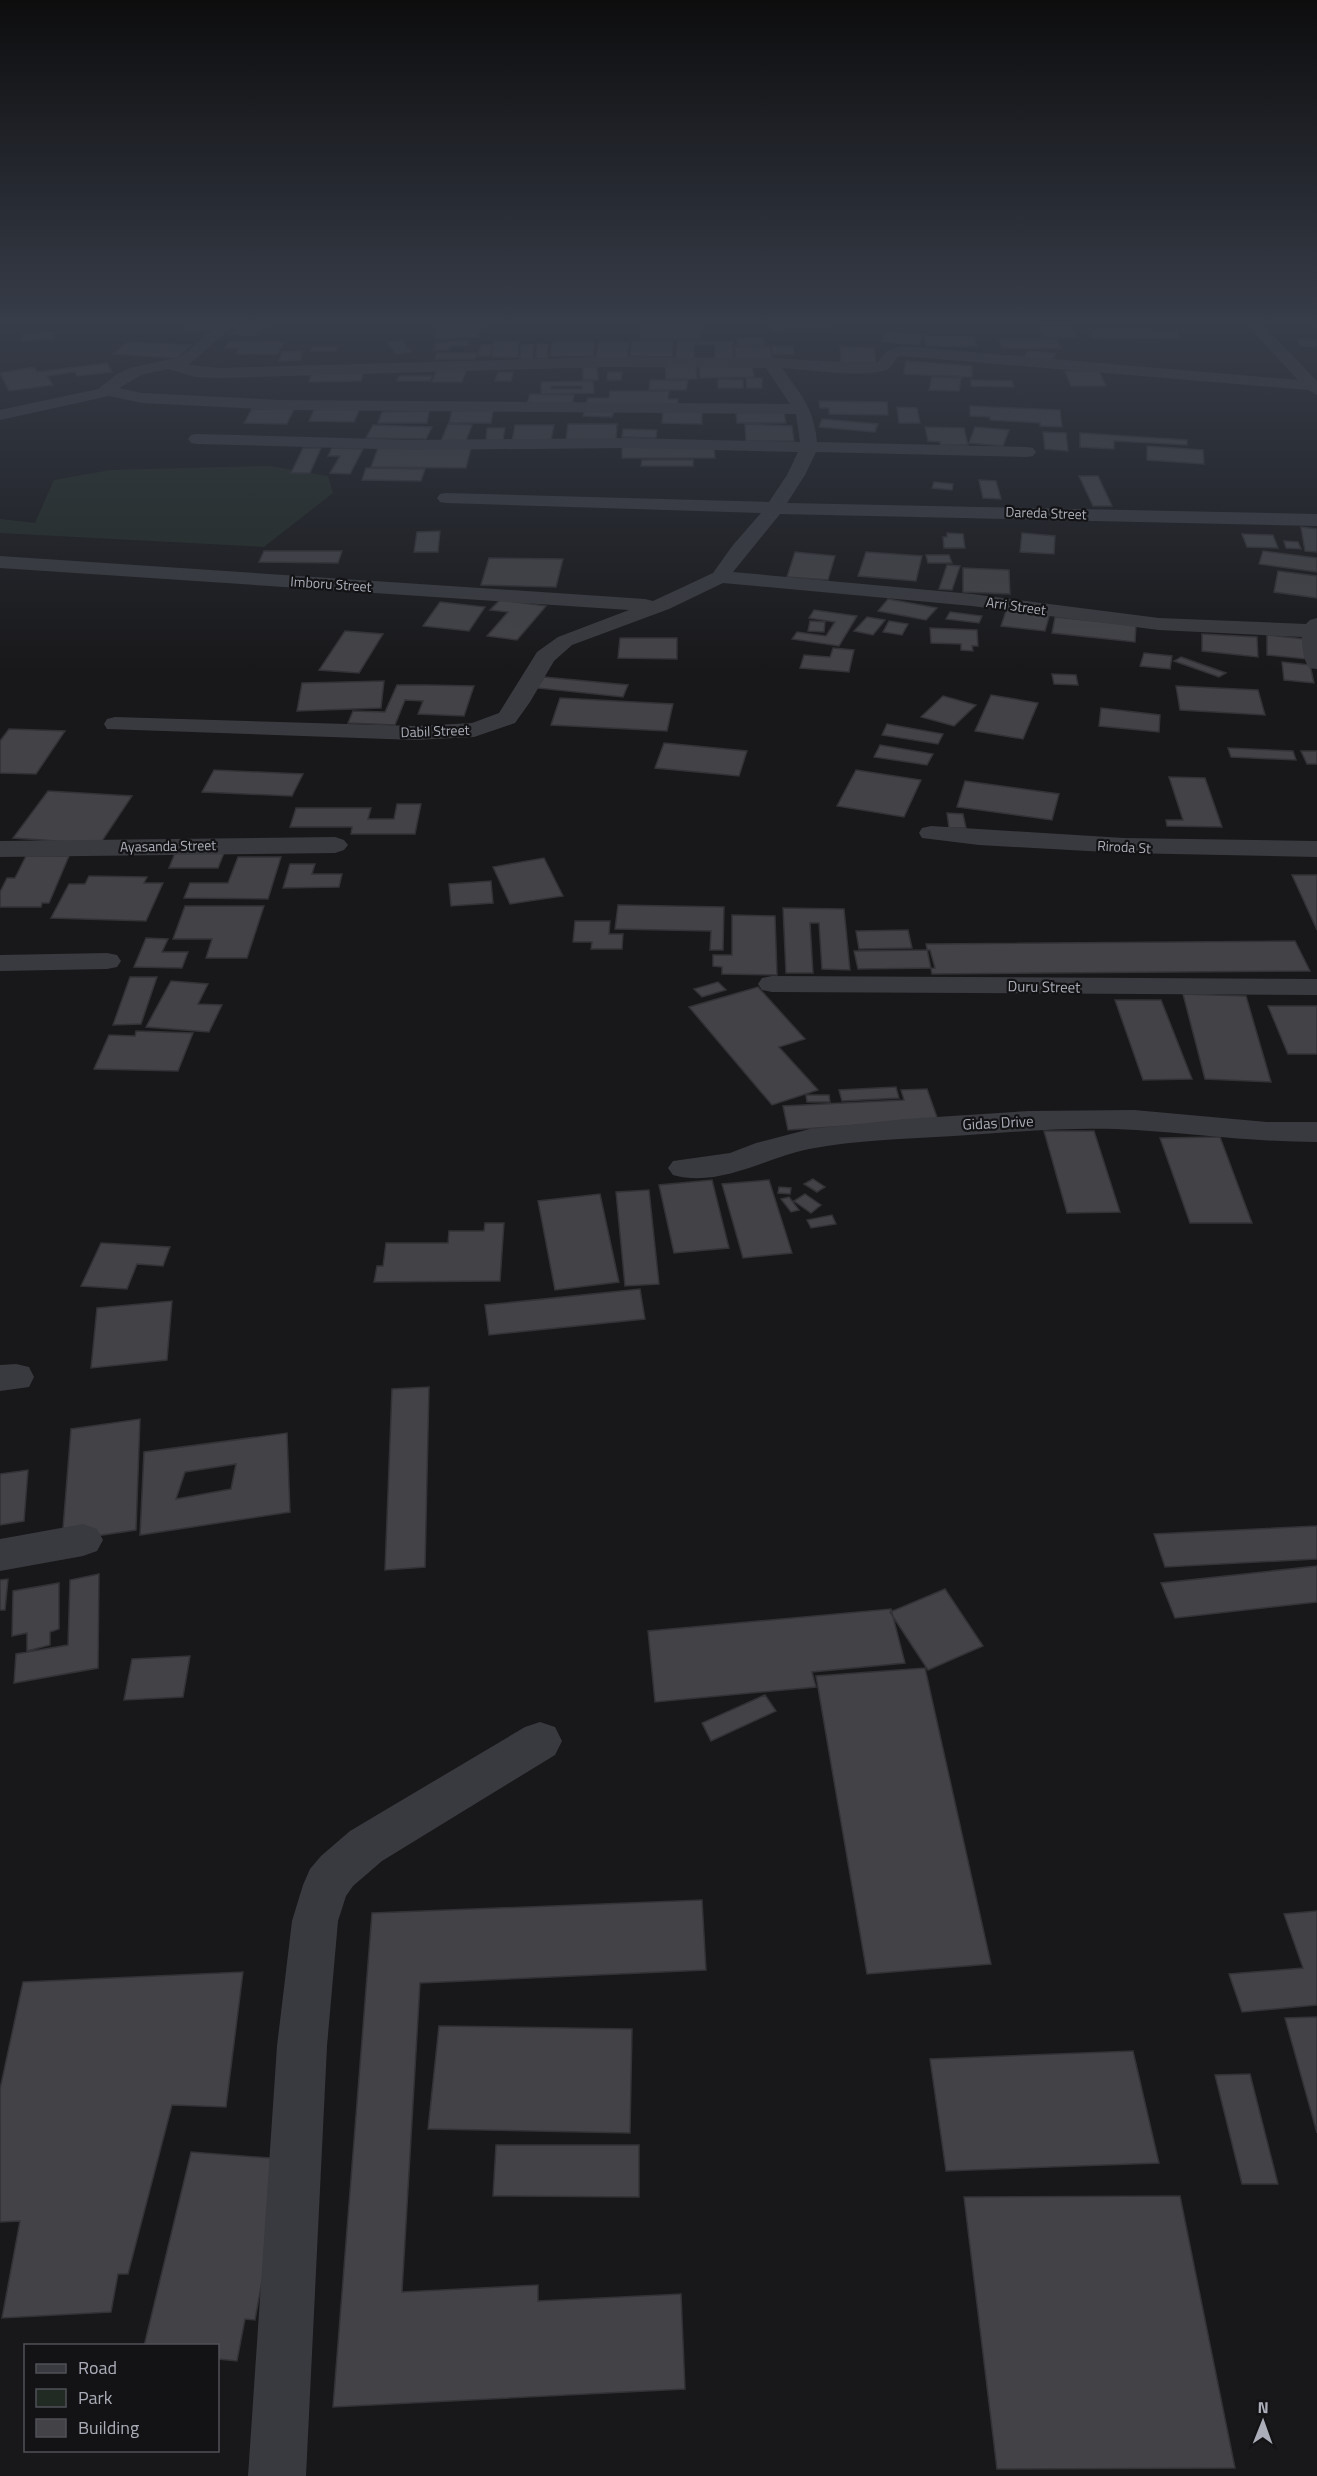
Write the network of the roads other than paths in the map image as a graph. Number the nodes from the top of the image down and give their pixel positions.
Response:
1 (209, 440) edge
2 (808, 440) edge
3 (809, 448) junction
4 (1027, 452) dead end
5 (446, 498) dead end
6 (775, 508) junction
7 (1317, 520) edge
8 (0, 562) edge
9 (720, 577) junction
10 (662, 605) junction
11 (1314, 628) edge
12 (1317, 663) edge
13 (115, 724) dead end
14 (931, 833) dead end
15 (335, 845) dead end
16 (0, 849) edge
17 (1317, 849) edge
18 (107, 961) dead end
19 (0, 963) edge
20 (772, 984) dead end
21 (1317, 987) edge
22 (1317, 1132) edge
23 (684, 1168) dead end
24 (83, 1540) dead end
25 (0, 1556) edge
26 (540, 1741) dead end
27 (277, 2476) edge

1 - 3 street
2 - 3 street
3 - 4 street
3 - 6 street, Dabil Street
5 - 6 street, Dareda Street
6 - 7 street, Dareda Street
6 - 9 street, Dabil Street
8 - 10 street, Imboru Street
9 - 10 street, Dabil Street
9 - 11 street, Arri Street
10 - 13 street, Dabil Street
11 - 12 street
14 - 17 street, Riroda St
15 - 16 street, Ayasanda Street
18 - 19 street
20 - 21 street, Duru Street
22 - 23 street, Gidas Drive
24 - 25 street
26 - 27 street

